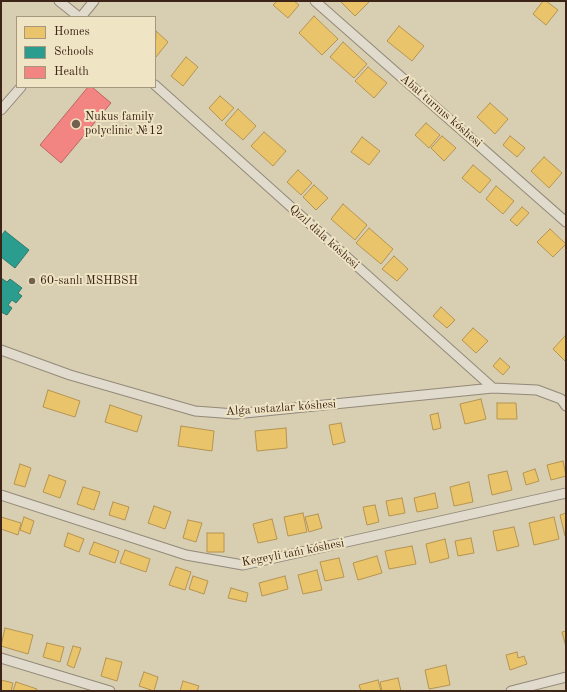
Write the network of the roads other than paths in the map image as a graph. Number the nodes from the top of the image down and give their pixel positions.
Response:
1 (59, 1) edge
2 (94, 1) edge
3 (315, 1) edge
4 (79, 16) edge
5 (81, 16) edge
6 (156, 86) edge
7 (20, 88) edge
8 (1, 110) edge
9 (566, 222) edge
10 (1, 350) edge
11 (493, 388) junction
12 (564, 400) edge
13 (566, 493) edge
14 (1, 495) edge
15 (1, 658) edge
16 (566, 677) edge
17 (110, 691) edge
18 (511, 691) edge

1 - 4 street
2 - 5 street
3 - 9 street, Abat turmıs kóshesi
6 - 11 street, Qızıl dala kóshesi
7 - 8 street
10 - 11 street, Alǵa ustazlar kóshesi
11 - 12 street, Alǵa ustazlar kóshesi
13 - 14 street, Kegeyli tańı kóshesi
15 - 17 street
16 - 18 street

